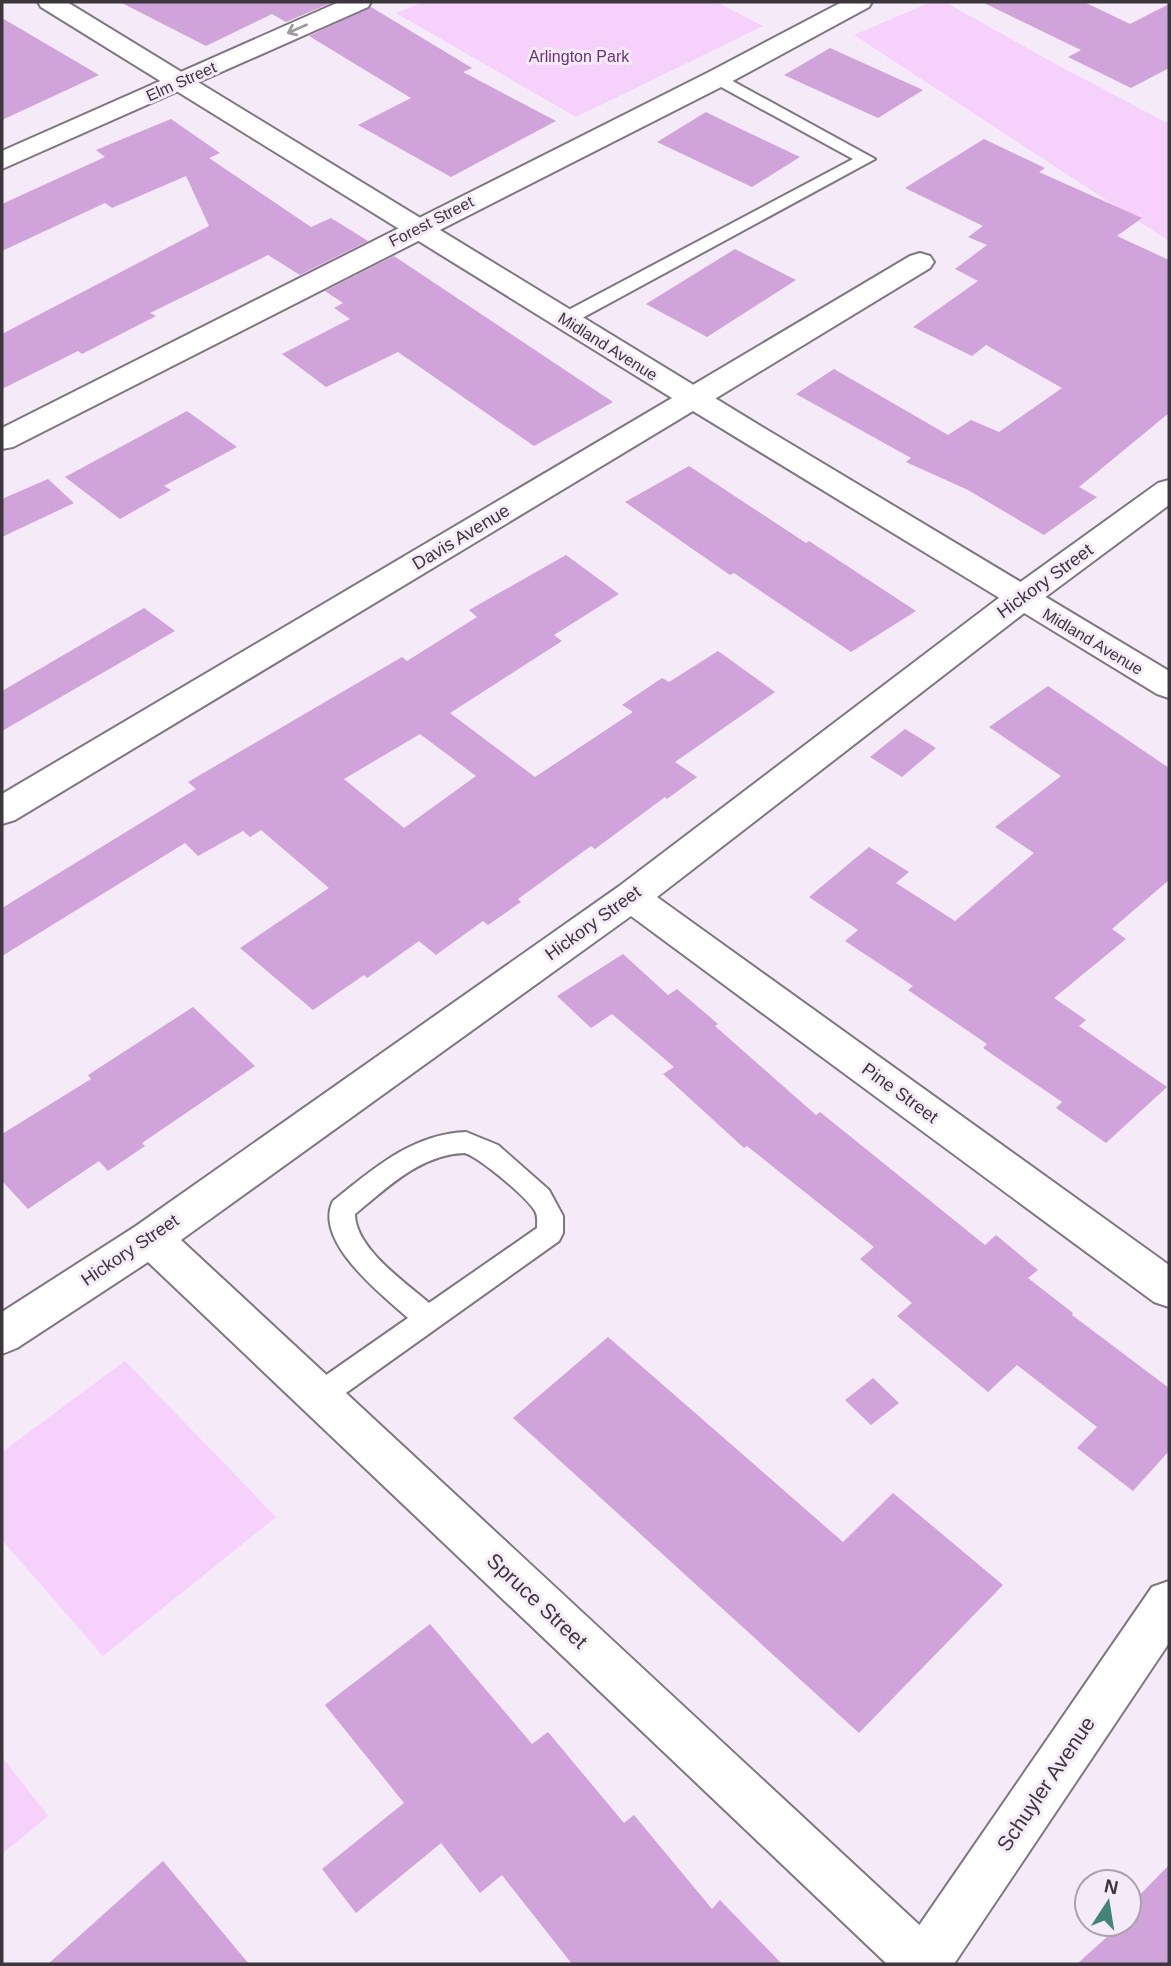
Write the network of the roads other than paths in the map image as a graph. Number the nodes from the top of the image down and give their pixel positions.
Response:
1 (50, 2) edge
2 (359, 2) edge
3 (803, 2) edge
4 (860, 2) edge
5 (831, 16) junction
6 (718, 78) junction
7 (180, 81) junction
8 (2, 161) edge
9 (419, 226) junction
10 (920, 262) dead end
11 (566, 319) junction
12 (692, 399) junction
13 (2, 440) edge
14 (1169, 490) edge
15 (1020, 599) junction
16 (1169, 686) edge
17 (2, 811) edge
18 (631, 897) junction
19 (151, 1238) junction
20 (1169, 1289) edge
21 (428, 1319) junction
22 (2, 1335) edge
23 (319, 1396) junction
24 (1169, 1604) edge
25 (924, 1964) edge

1 - 7 street, Midland Avenue
2 -> 7 street, Elm Street
3 - 5 street
4 - 5 street, Forest Street
5 - 6 street, Forest Street
6 - 9 street, Forest Street
6 - 11 lane
7 - 8 street, Elm Street
7 - 9 street, Midland Avenue
9 - 11 street, Midland Avenue
9 - 13 street, Forest Street
10 - 12 street, Davis Avenue
11 - 12 street, Midland Avenue
12 - 15 street, Midland Avenue
12 - 17 street, Davis Avenue
14 - 15 street, Hickory Street
15 - 16 street, Midland Avenue
15 - 18 street, Hickory Street
18 - 19 street, Hickory Street
18 - 20 street, Pine Street
19 - 22 street, Hickory Street
19 - 23 street, Spruce Street
21 - 21 lane
21 - 23 lane
23 - 25 street, Spruce Street
24 - 25 street, Schuyler Avenue

